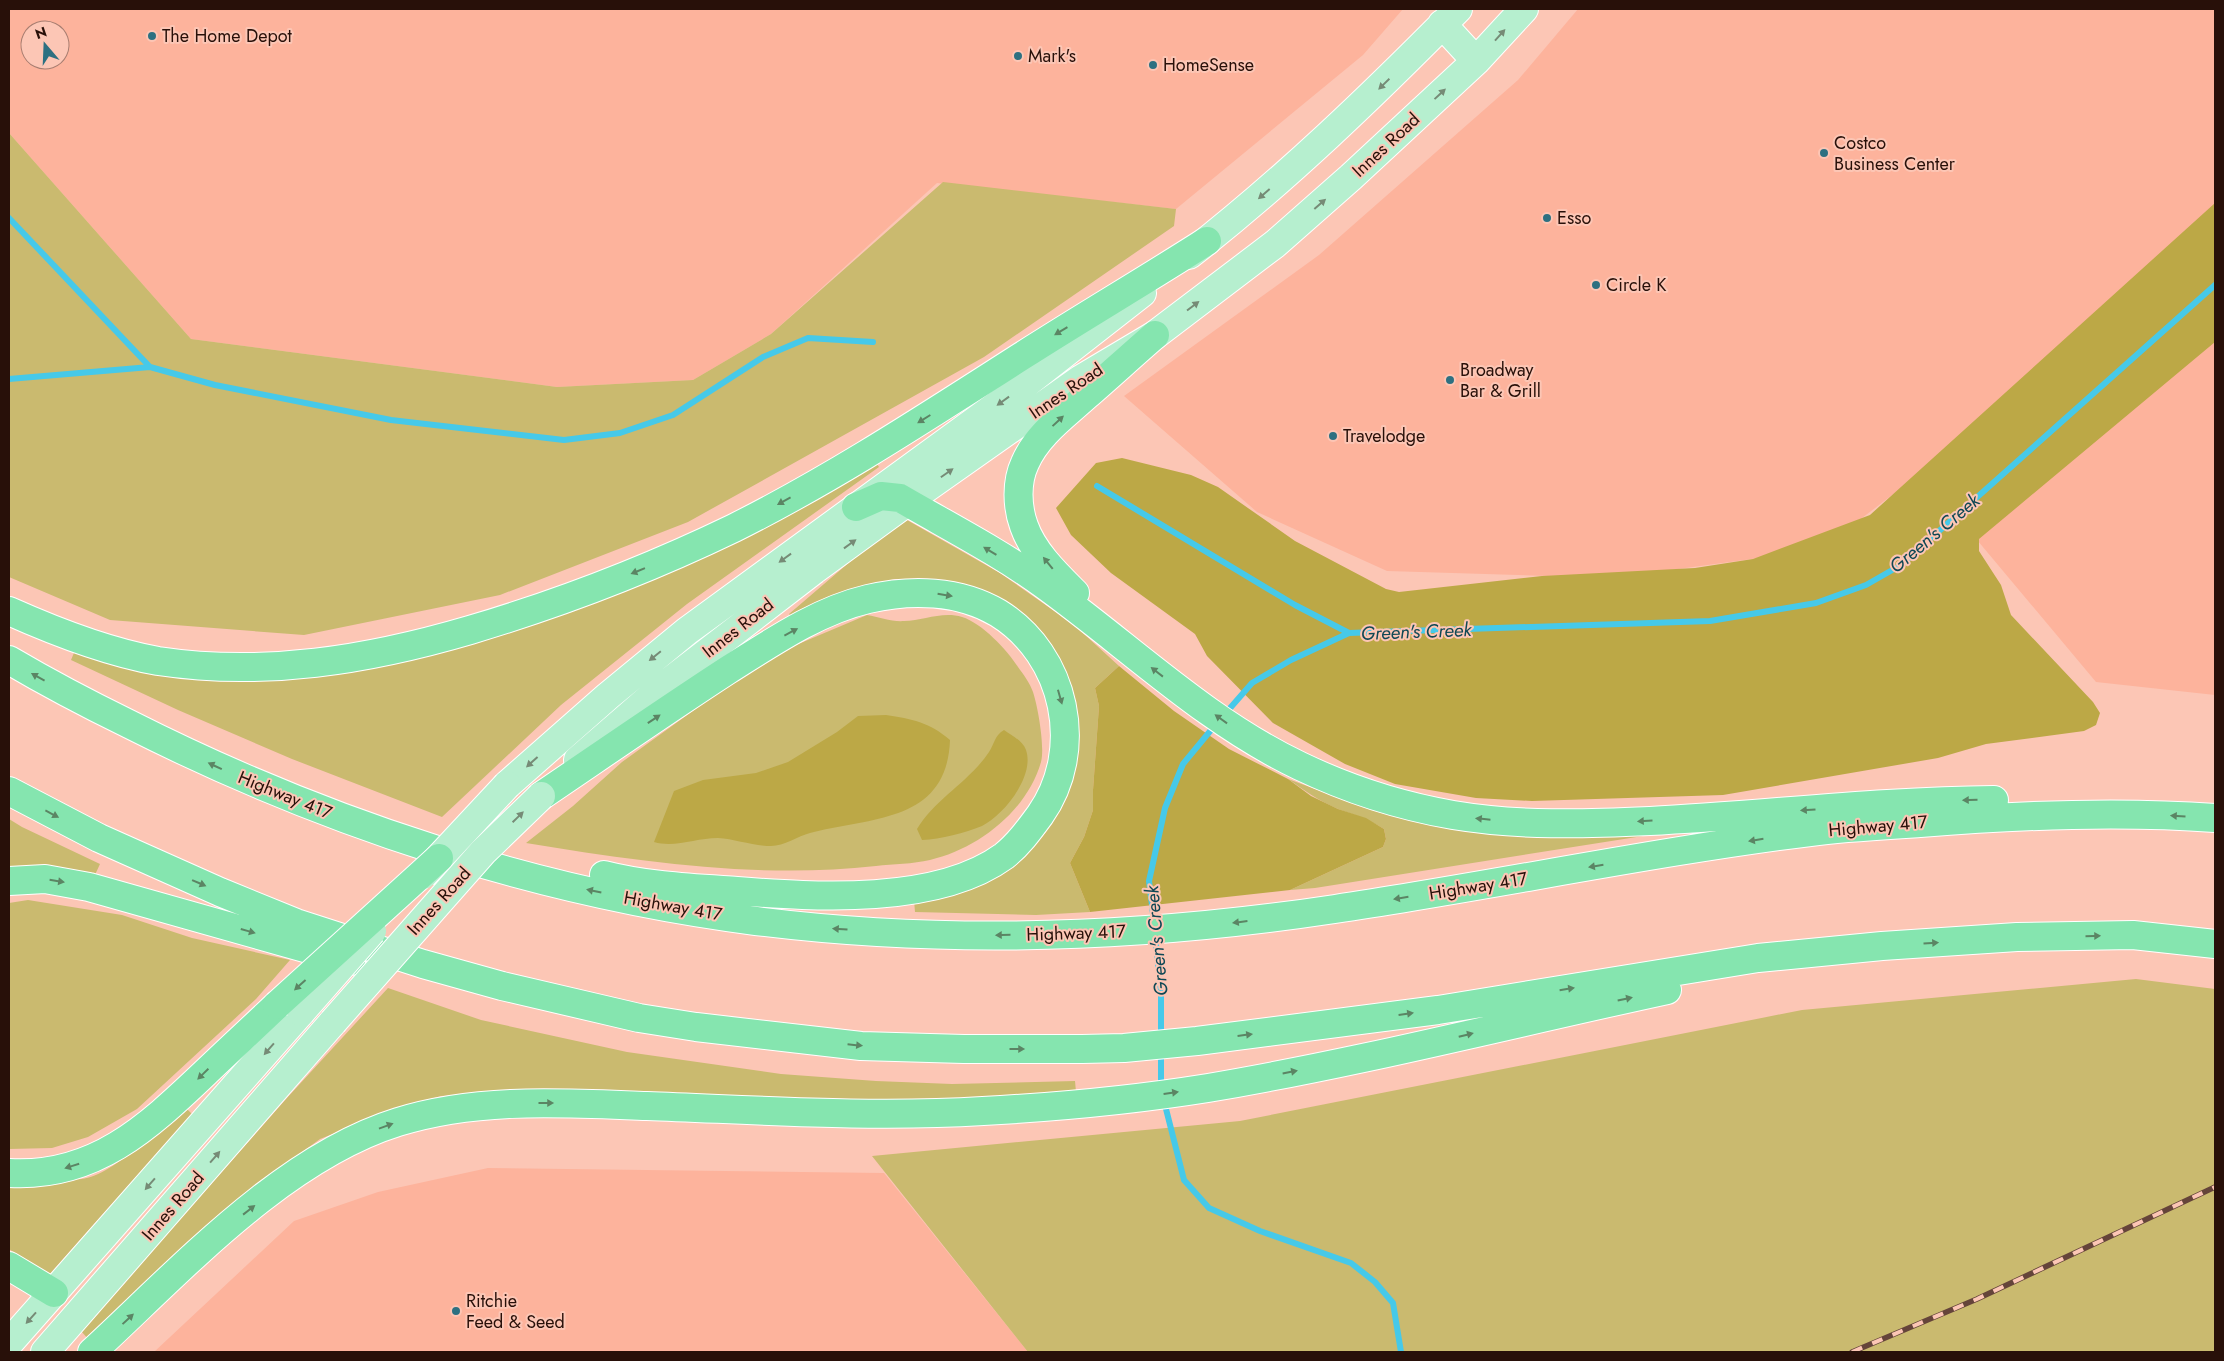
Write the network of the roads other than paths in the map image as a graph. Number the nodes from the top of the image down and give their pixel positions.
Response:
1 (1524, 9) edge
2 (1450, 17) edge
3 (1476, 61) junction
4 (1207, 241) junction
5 (1155, 335) junction
6 (908, 502) junction
7 (856, 507) junction
8 (9, 611) edge
9 (1129, 650) junction
10 (9, 660) edge
11 (259, 786) junction
12 (9, 791) edge
13 (541, 796) junction
14 (2140, 814) junction
15 (2215, 818) edge
16 (439, 858) joint
17 (9, 881) edge
18 (2215, 944) edge
19 (1882, 946) junction
20 (289, 1009) junction
21 (806, 1040) junction
22 (9, 1172) edge
23 (9, 1266) edge
24 (111, 1277) junction
25 (54, 1293) junction
26 (9, 1343) edge
27 (46, 1352) edge
28 (92, 1352) edge

3 -> 1 main road, Innes Road
2 - 3 main road
2 -> 4 main road, Innes Road
5 -> 3 main road, Innes Road
4 -> 7 main road, Innes Road
4 -> 8 highway
6 -> 5 main road, Innes Road
9 -> 5 highway
6 - 7 highway
9 -> 6 highway
13 -> 6 main road, Innes Road
7 -> 16 main road, Innes Road, bridge
14 -> 9 highway
11 -> 10 highway, Highway 417
13 -> 11 highway
14 -> 11 highway, Highway 417
12 -> 21 highway
24 -> 13 main road, Innes Road, bridge
15 -> 14 highway, Highway 417
16 -> 20 highway, bridge
17 -> 21 highway
19 -> 18 highway
21 -> 19 highway
28 -> 19 highway
20 -> 22 highway
20 -> 25 main road, Innes Road
23 - 25 highway
24 - 25 main road
24 - 27 main road, Innes Road
25 -> 26 main road, Innes Road

